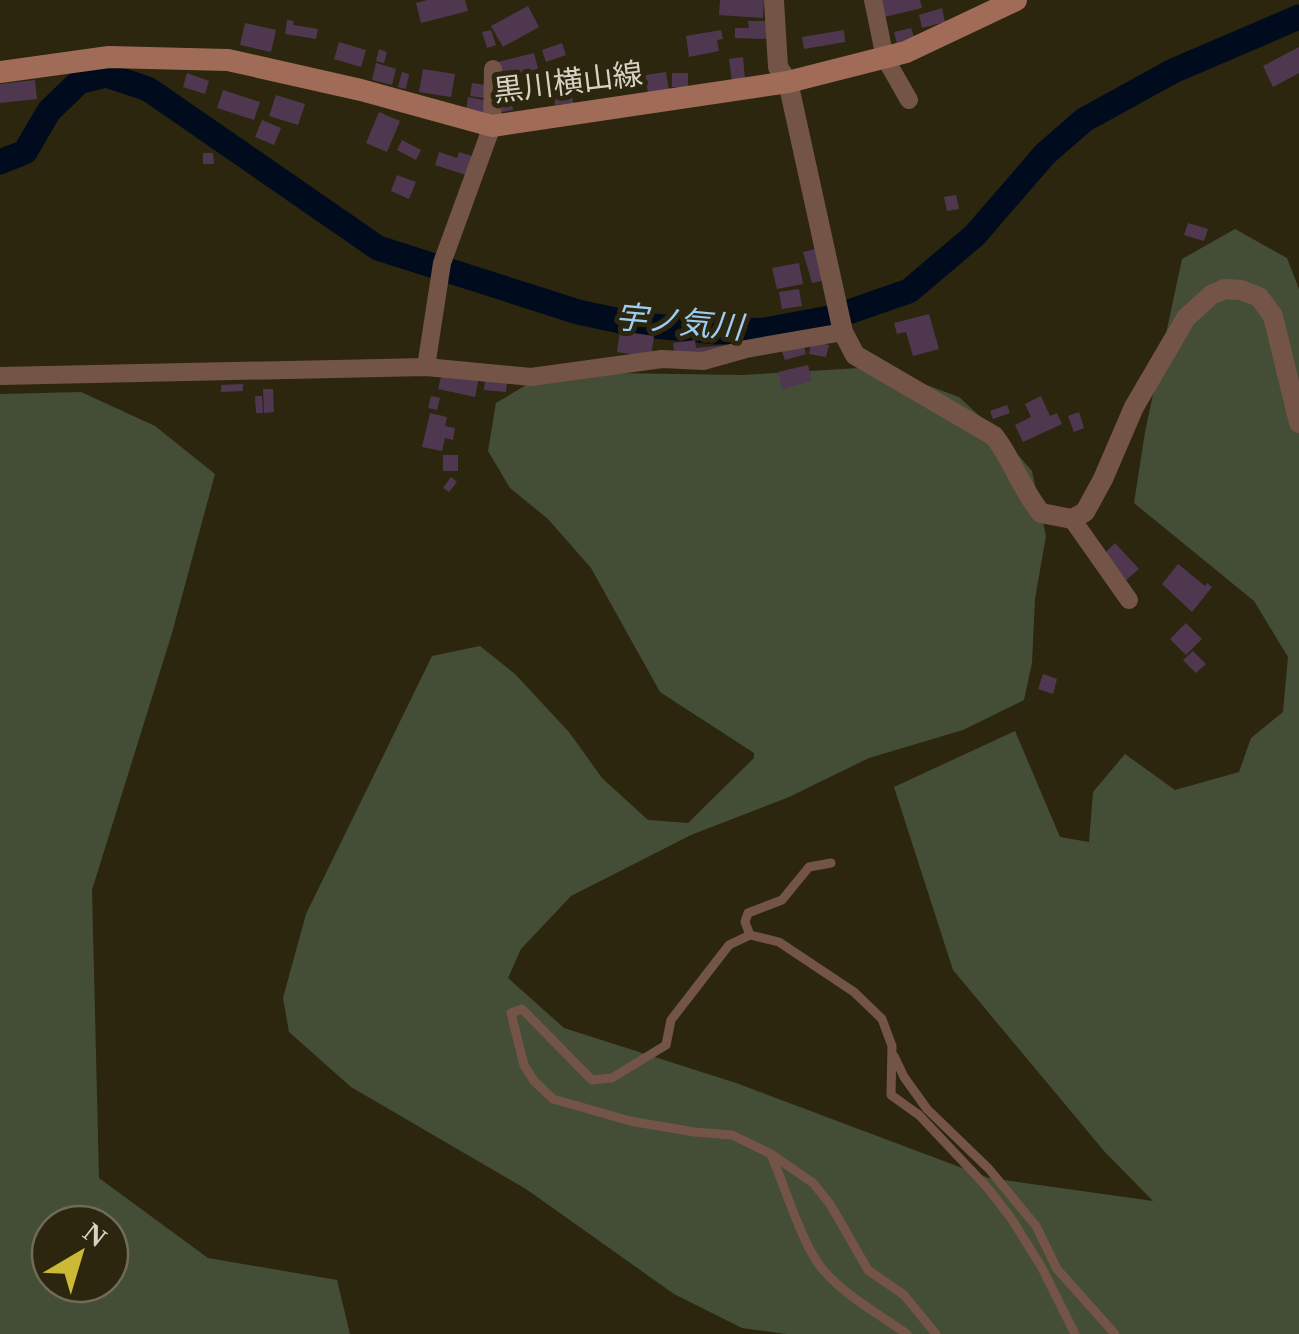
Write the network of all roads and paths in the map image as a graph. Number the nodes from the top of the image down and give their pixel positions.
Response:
1 (774, 0) edge
2 (873, 0) edge
3 (1016, 0) edge
4 (885, 58) junction
5 (493, 69) dead end
6 (0, 72) edge
7 (788, 82) junction
8 (909, 100) dead end
9 (492, 126) junction
10 (844, 332) junction
11 (426, 367) junction
12 (0, 376) edge
13 (1299, 423) edge
14 (1072, 519) junction
15 (1129, 600) dead end
16 (831, 863) dead end
17 (750, 935) junction
18 (892, 1052) junction
19 (770, 1154) junction
20 (907, 1334) edge
21 (936, 1334) edge
22 (1075, 1334) edge
23 (1114, 1334) edge

1 - 7 street
2 - 4 street
3 - 4 main road, 黒川横山線
4 - 7 main road, 黒川横山線
4 - 8 street
5 - 9 street
6 - 9 main road, 黒川横山線
7 - 9 main road, 黒川横山線
7 - 10 street
9 - 11 street
10 - 11 street
10 - 14 street
11 - 12 street
13 - 14 street
14 - 15 street
16 - 17 lane
17 - 18 lane
17 - 19 lane
18 - 22 lane
18 - 23 lane
19 - 20 lane
19 - 21 lane

